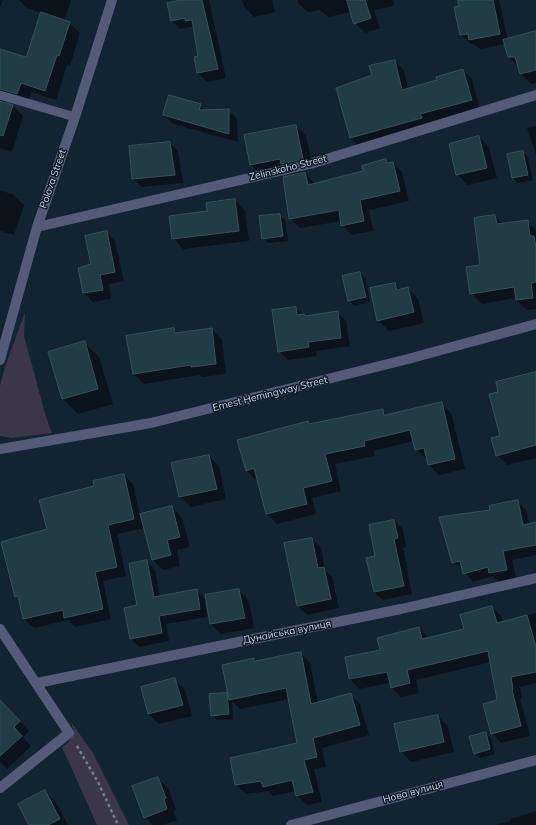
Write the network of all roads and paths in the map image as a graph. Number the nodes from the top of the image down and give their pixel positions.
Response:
1 (112, 0) edge
2 (0, 95) edge
3 (536, 95) edge
4 (75, 117) junction
5 (37, 227) junction
6 (536, 324) edge
7 (0, 360) edge
8 (0, 449) edge
9 (536, 578) edge
10 (0, 628) edge
11 (37, 683) junction
12 (70, 733) junction
13 (536, 760) edge
14 (0, 788) edge
15 (118, 825) edge
16 (291, 825) edge

1 - 4 street, Polova Street
2 - 4 lane
3 - 5 street, Zelinskoho Street
4 - 5 street, Polova Street
5 - 7 street, Polova Street
6 - 8 street, Ernest Hemingway Street
9 - 11 street, Дунайська вулиця
10 - 11 street
11 - 12 street
12 - 14 street
12 - 15 path
13 - 16 street, Нова вулиця

